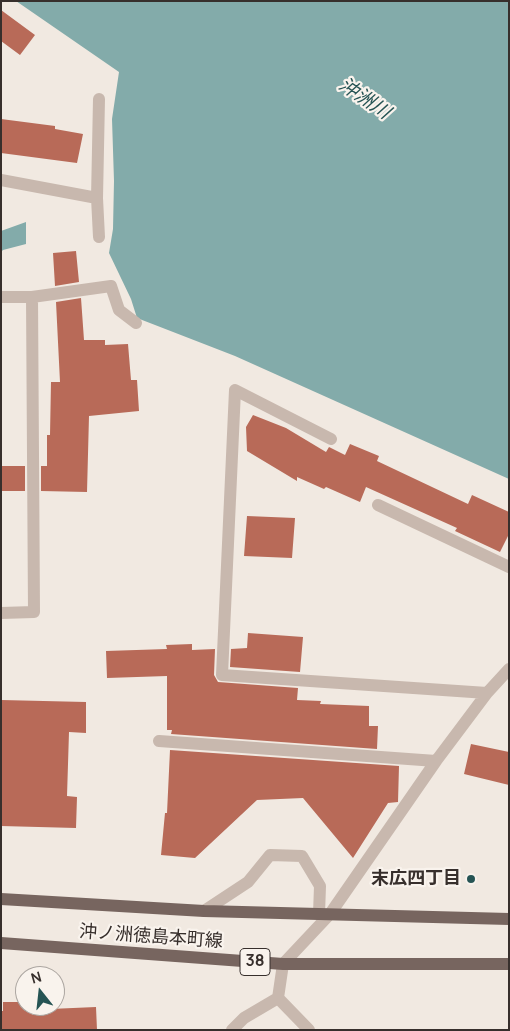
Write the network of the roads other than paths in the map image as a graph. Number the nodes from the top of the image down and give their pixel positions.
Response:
1 (99, 100) dead end
2 (1, 180) edge
3 (97, 198) junction
4 (99, 237) dead end
5 (1, 297) edge
6 (32, 297) junction
7 (136, 323) dead end
8 (331, 439) dead end
9 (378, 505) dead end
10 (509, 567) edge
11 (1, 613) edge
12 (507, 675) edge
13 (487, 692) junction
14 (158, 741) dead end
15 (436, 761) junction
16 (1, 899) edge
17 (204, 911) junction
18 (325, 914) junction
19 (509, 919) edge
20 (1, 943) edge
21 (283, 964) junction
22 (509, 964) edge
23 (278, 998) junction
24 (232, 1030) edge
25 (309, 1030) edge

1 - 3 street
2 - 3 street
3 - 4 street
5 - 6 street
6 - 7 street
6 - 11 street
8 - 13 street
9 - 10 street
12 - 13 street
13 - 15 street
14 - 15 street
15 - 18 street
16 - 17 main road, 沖ノ洲徳島本町線
17 - 18 main road, 沖ノ洲徳島本町線
17 - 18 street
18 - 19 main road, 沖ノ洲徳島本町線
18 - 21 street
20 - 21 main road, 沖ノ洲徳島本町線 / 38
21 - 22 main road, 沖ノ洲徳島本町線 / 38
21 - 23 street
23 - 24 street
23 - 25 street

